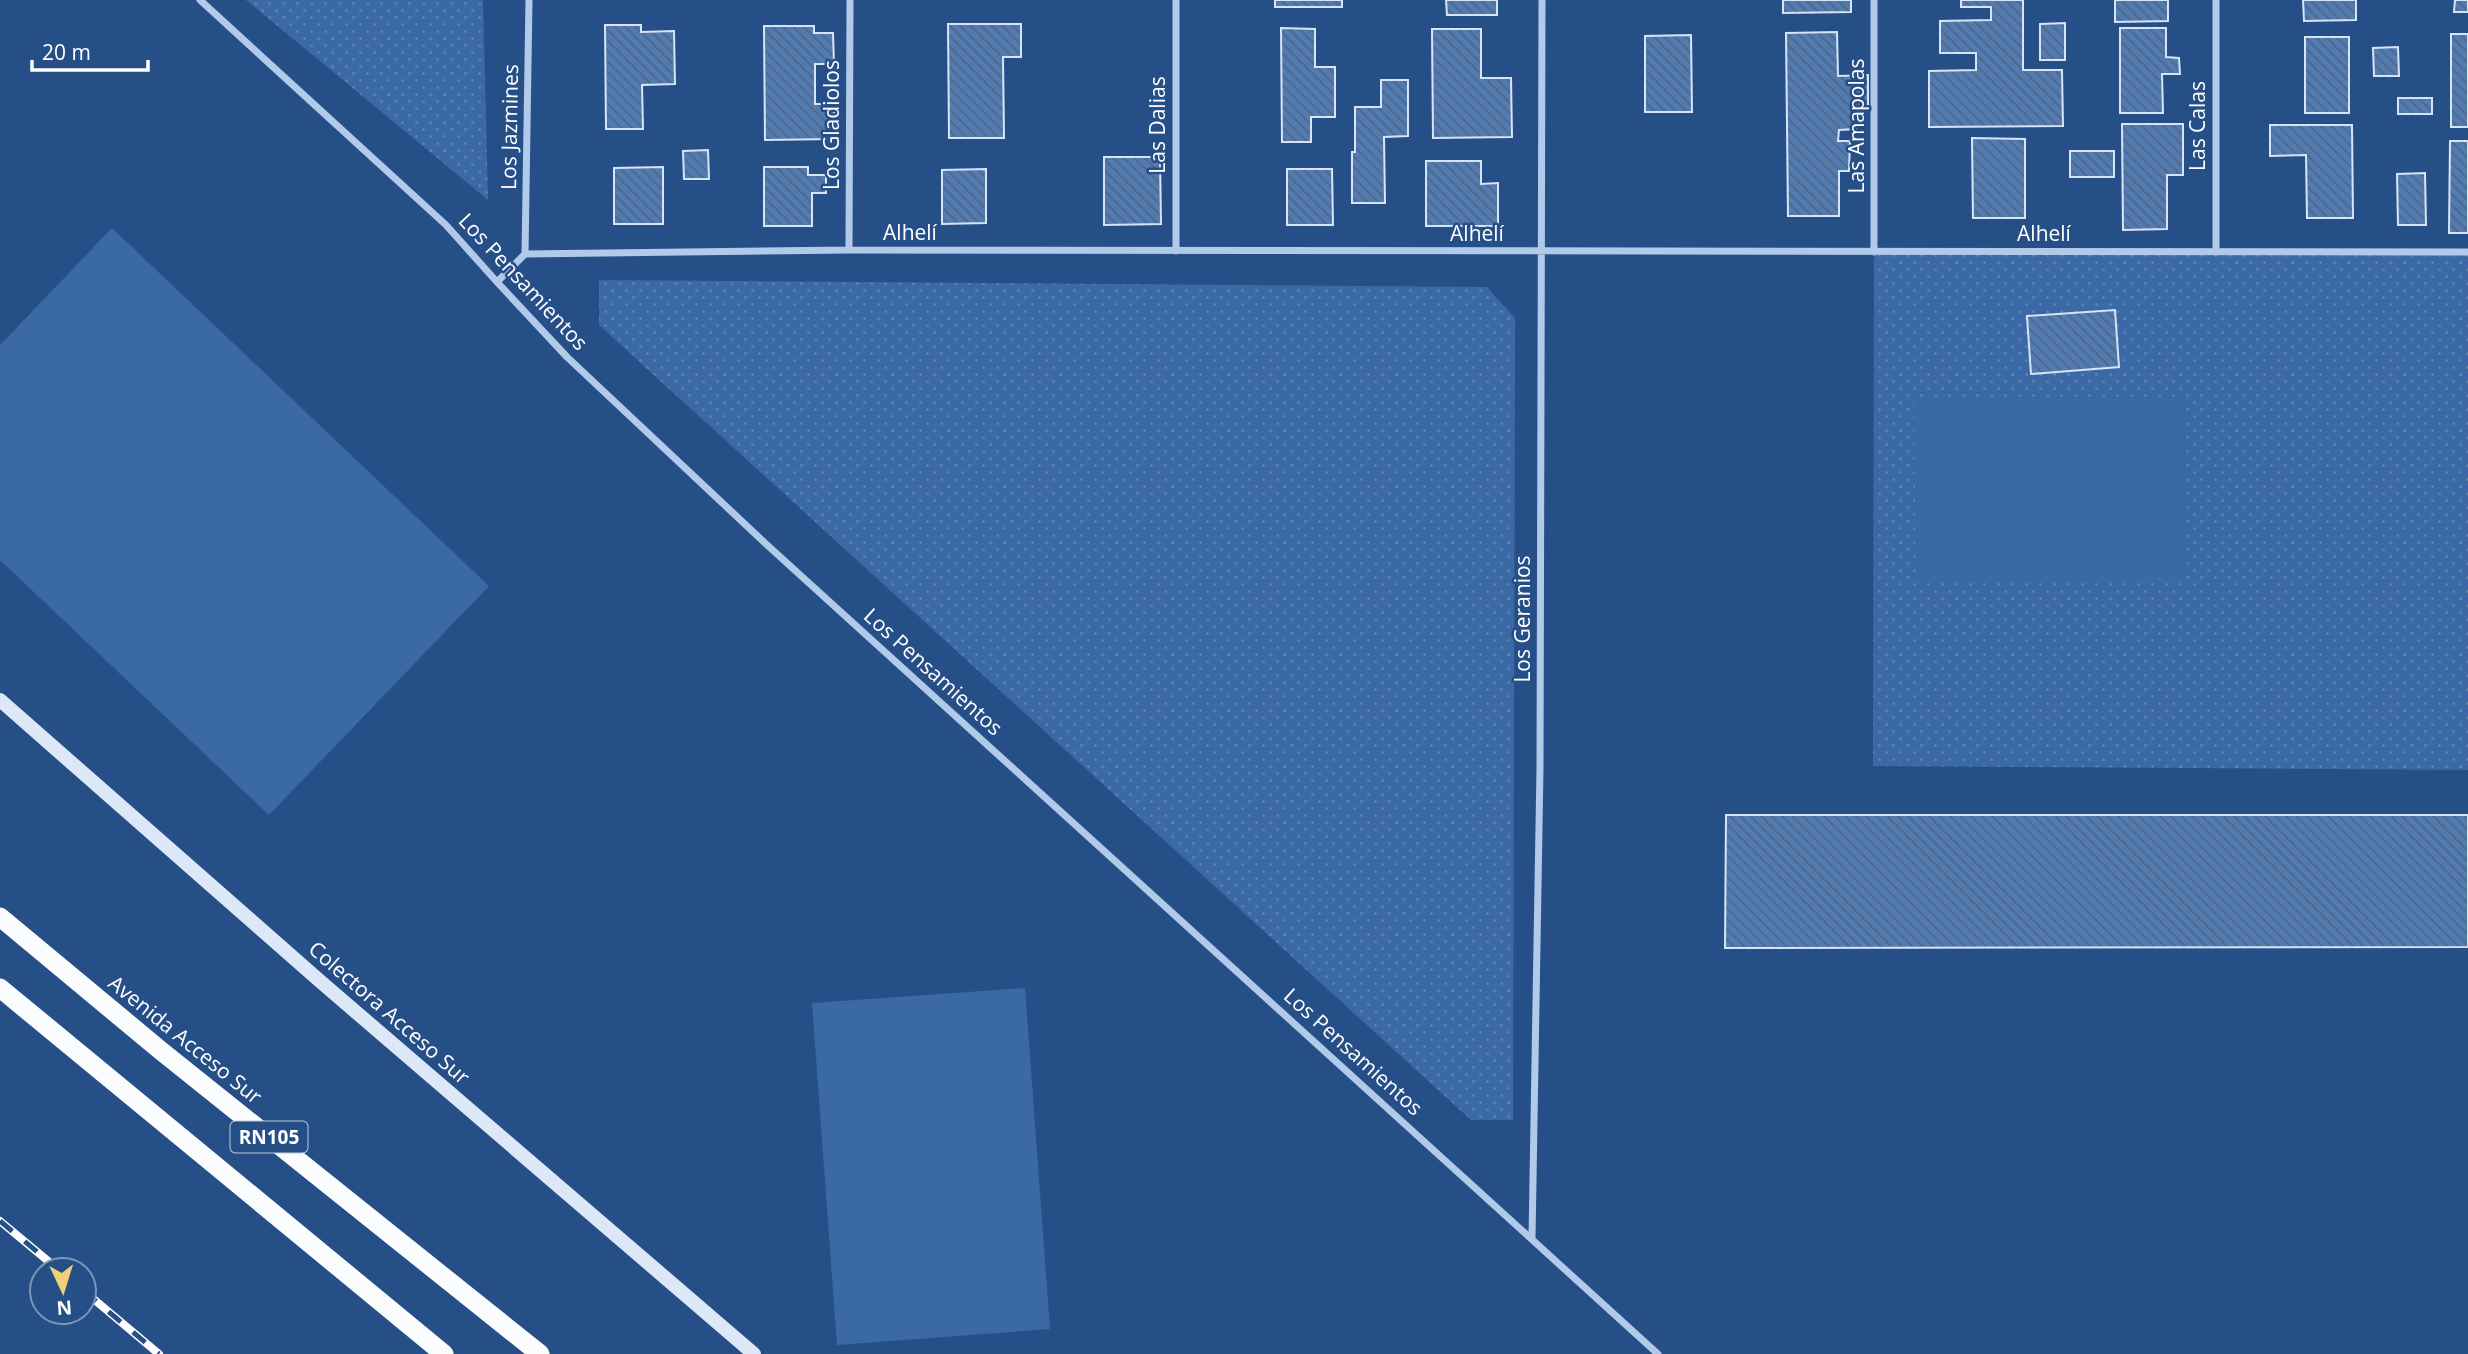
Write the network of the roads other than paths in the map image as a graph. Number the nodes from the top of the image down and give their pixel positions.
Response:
1 (200, 0) edge
2 (529, 0) edge
3 (850, 0) edge
4 (1176, 0) edge
5 (1542, 0) edge
6 (1874, 0) edge
7 (2216, 0) edge
8 (849, 250) junction
9 (1176, 251) junction
10 (1541, 251) junction
11 (1874, 252) junction
12 (2216, 252) junction
13 (2468, 252) edge
14 (526, 254) junction
15 (497, 282) junction
16 (0, 700) edge
17 (0, 917) edge
18 (0, 988) edge
19 (1532, 1239) junction
20 (444, 1354) edge
21 (540, 1354) edge
22 (754, 1354) edge
23 (1658, 1354) edge

1 - 15 street, Los Pensamientos
2 - 14 street, Los Jazmines
3 - 8 street, Los Gladiolos
4 - 9 street, Las Dalias
5 - 10 street, Los Geranios
6 - 11 street, Las Amapolas
7 - 12 street, Las Calas
8 - 9 street, Alhelí
8 - 14 street, Alhelí
9 - 10 street, Alhelí
10 - 11 street, Alhelí
10 - 19 street, Los Geranios
11 - 12 street, Alhelí
12 - 13 street, Alhelí
14 - 15 street
15 - 19 street, Los Pensamientos
16 - 22 main road, Colectora Acceso Sur
17 - 21 highway, Avenida Acceso Sur / RN105
18 - 20 highway, RN105
19 - 23 street, Los Pensamientos

